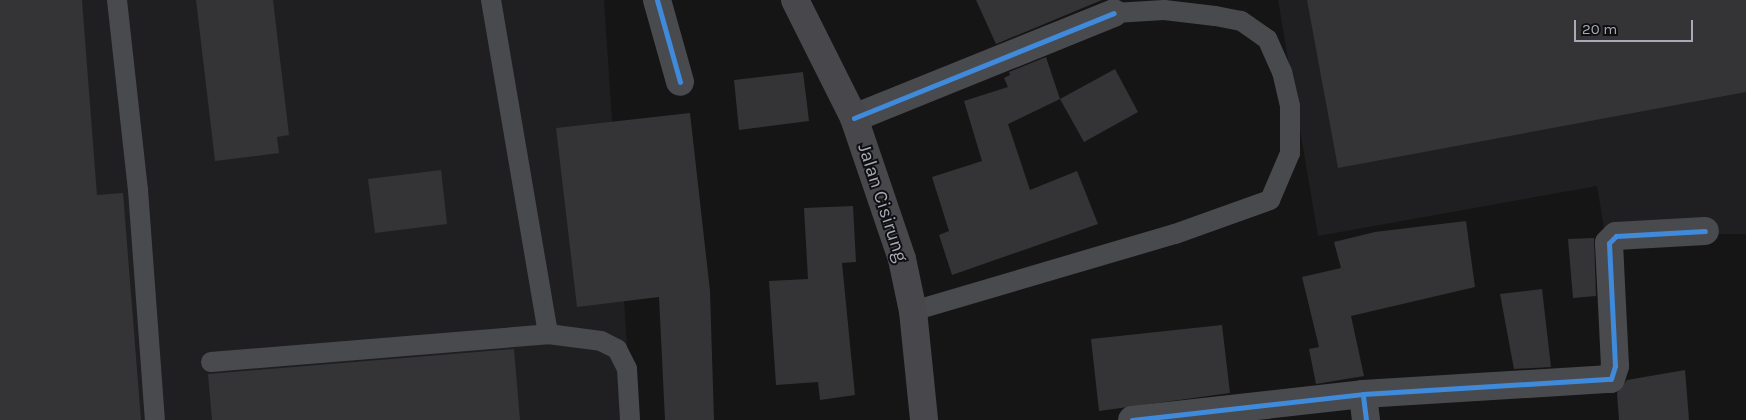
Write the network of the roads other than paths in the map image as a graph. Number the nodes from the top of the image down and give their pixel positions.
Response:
1 (117, 0) edge
2 (491, 0) edge
3 (657, 0) edge
4 (795, 0) edge
5 (1114, 13) joint
6 (680, 82) dead end
7 (854, 118) junction
8 (1705, 231) dead end
9 (913, 311) junction
10 (548, 334) junction
11 (211, 362) dead end
12 (1364, 407) edge
13 (155, 420) edge
14 (630, 420) edge
15 (924, 420) edge
16 (1132, 420) edge

1 - 13 lane
2 - 10 lane
3 - 6 street
4 - 7 main road, Jalan Cisirung
5 - 7 street
5 - 9 lane
7 - 9 main road, Jalan Cisirung
8 - 12 street
9 - 15 main road, Jalan Cisirung
10 - 11 lane
10 - 14 lane
12 - 16 street

